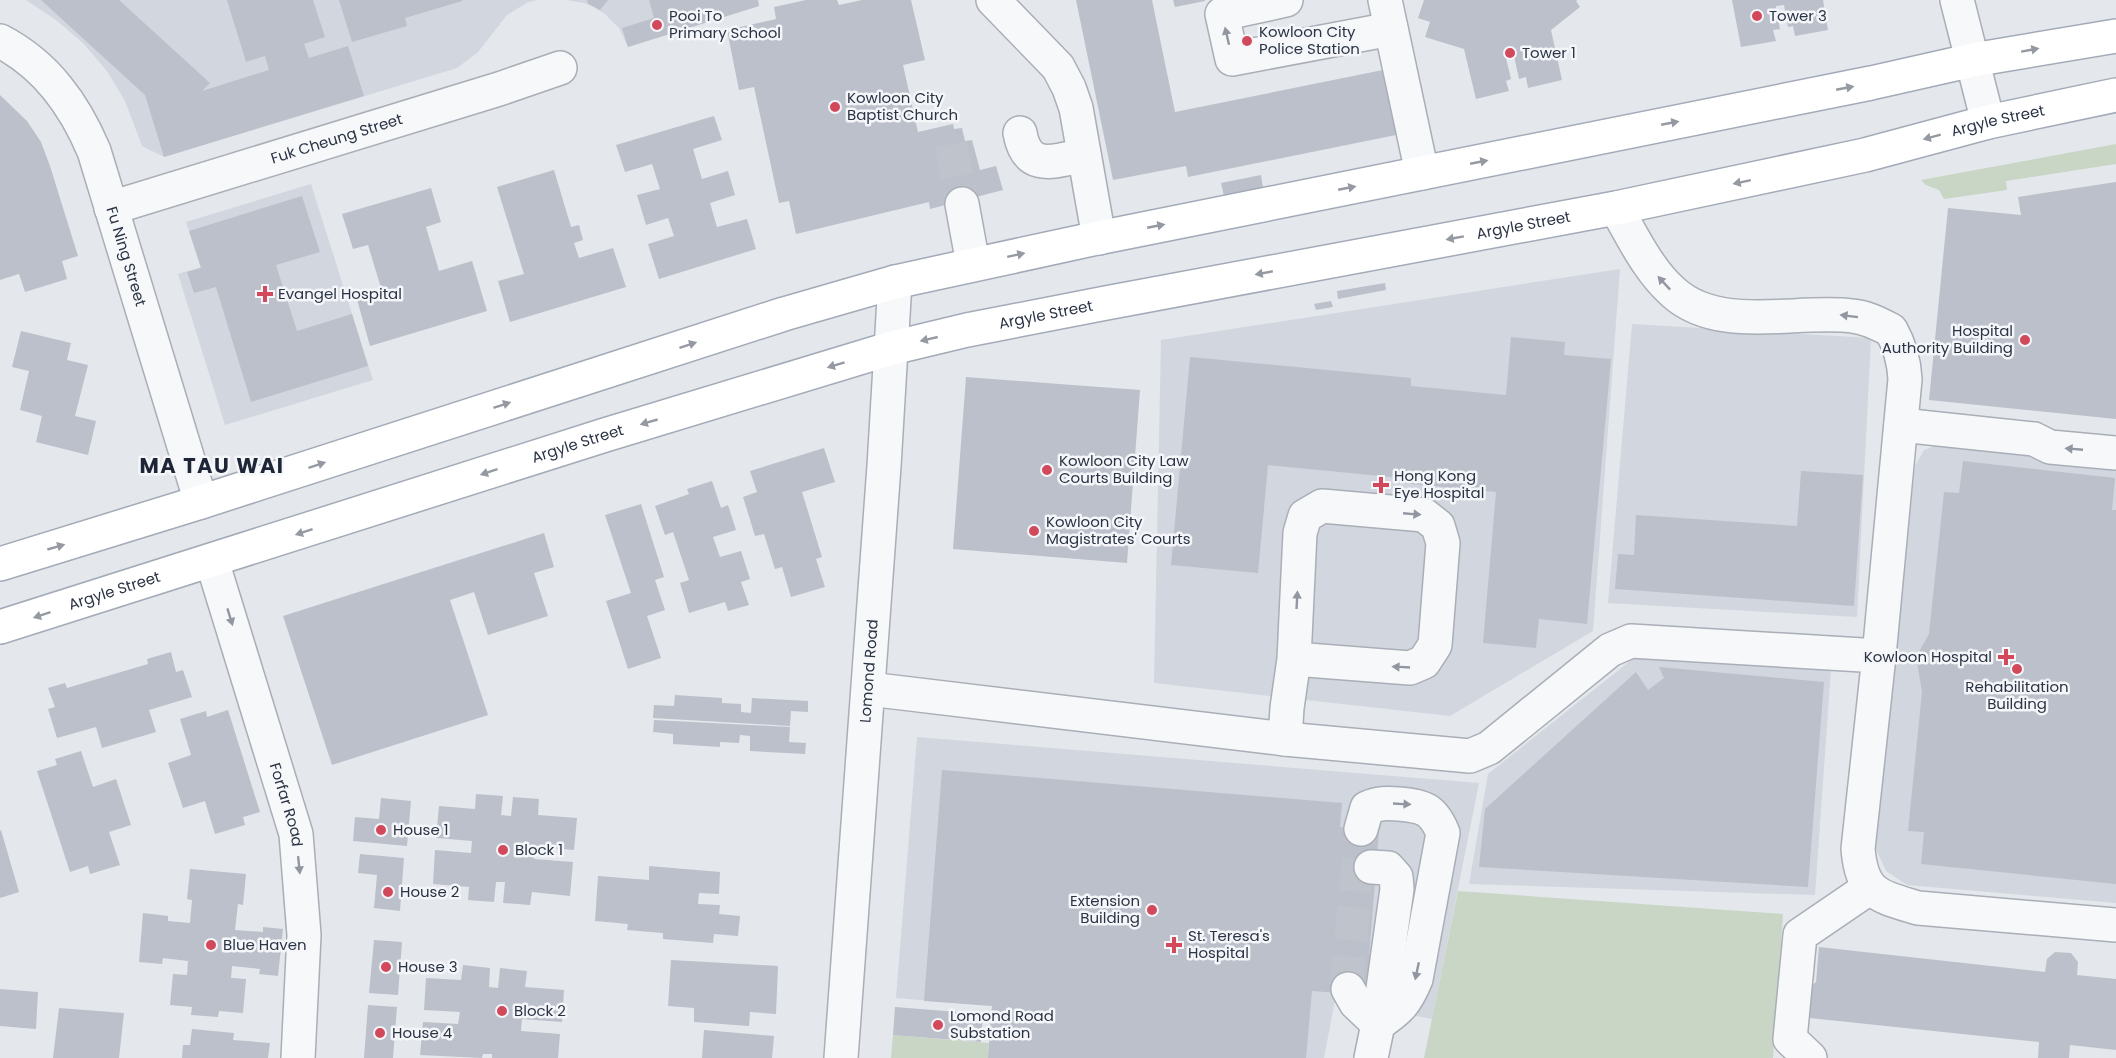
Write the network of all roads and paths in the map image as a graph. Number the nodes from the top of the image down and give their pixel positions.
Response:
1 (993, 0) edge
2 (1286, 0) edge
3 (1957, 0) edge
4 (1388, 14) edge
5 (2116, 36) edge
6 (0, 41) edge
7 (1973, 60) junction
8 (560, 68) dead end
9 (2116, 95) edge
10 (1988, 122) junction
11 (1020, 133) dead end
12 (1084, 155) junction
13 (1422, 173) junction
14 (962, 204) tunnel mouth
15 (111, 208) junction
16 (1616, 208) junction
17 (1099, 238) junction
18 (974, 264) junction
19 (895, 282) junction
20 (892, 348) junction
21 (1901, 424) junction
22 (2116, 453) edge
23 (201, 502) junction
24 (212, 561) junction
25 (0, 564) edge
26 (0, 627) edge
27 (1880, 656) junction
28 (1294, 659) junction
29 (868, 689) junction
30 (1285, 739) junction
31 (1361, 829) tunnel mouth
32 (1371, 867) dead end
33 (1869, 888) junction
34 (2116, 925) edge
35 (1348, 989) tunnel mouth
36 (1378, 1024) junction
37 (298, 1058) edge
38 (842, 1058) edge
39 (1371, 1058) edge
40 (1810, 1058) edge

1 - 12 street
4 -> 2 street
3 - 7 street
4 - 13 street
7 -> 5 main road
6 - 15 street, Fu Ning Street
7 - 10 street
13 -> 7 main road
8 - 15 street, Fuk Cheung Street
9 - 10 main road, Argyle Street
10 -> 16 main road, Argyle Street
11 - 12 street
12 - 17 street
17 -> 13 main road
14 - 18 street
15 - 23 street, Fu Ning Street
16 -> 20 main road, Argyle Street
21 -> 16 street
18 -> 17 main road
18 - 19 main road
19 - 20 street, Lomond Road
23 -> 19 main road
20 -> 24 main road, Argyle Street
20 - 29 street, Lomond Road
22 -> 21 street
21 - 27 street
25 -> 23 main road
24 -> 26 main road, Argyle Street
24 -> 37 street, Forfar Road
27 - 30 street
27 - 33 street
28 -> 28 street
28 - 30 street
29 - 30 street
29 - 38 street, Lomond Road
31 -> 36 street
32 - 36 street
33 - 34 street
33 - 40 street
35 - 36 street
36 - 39 street

